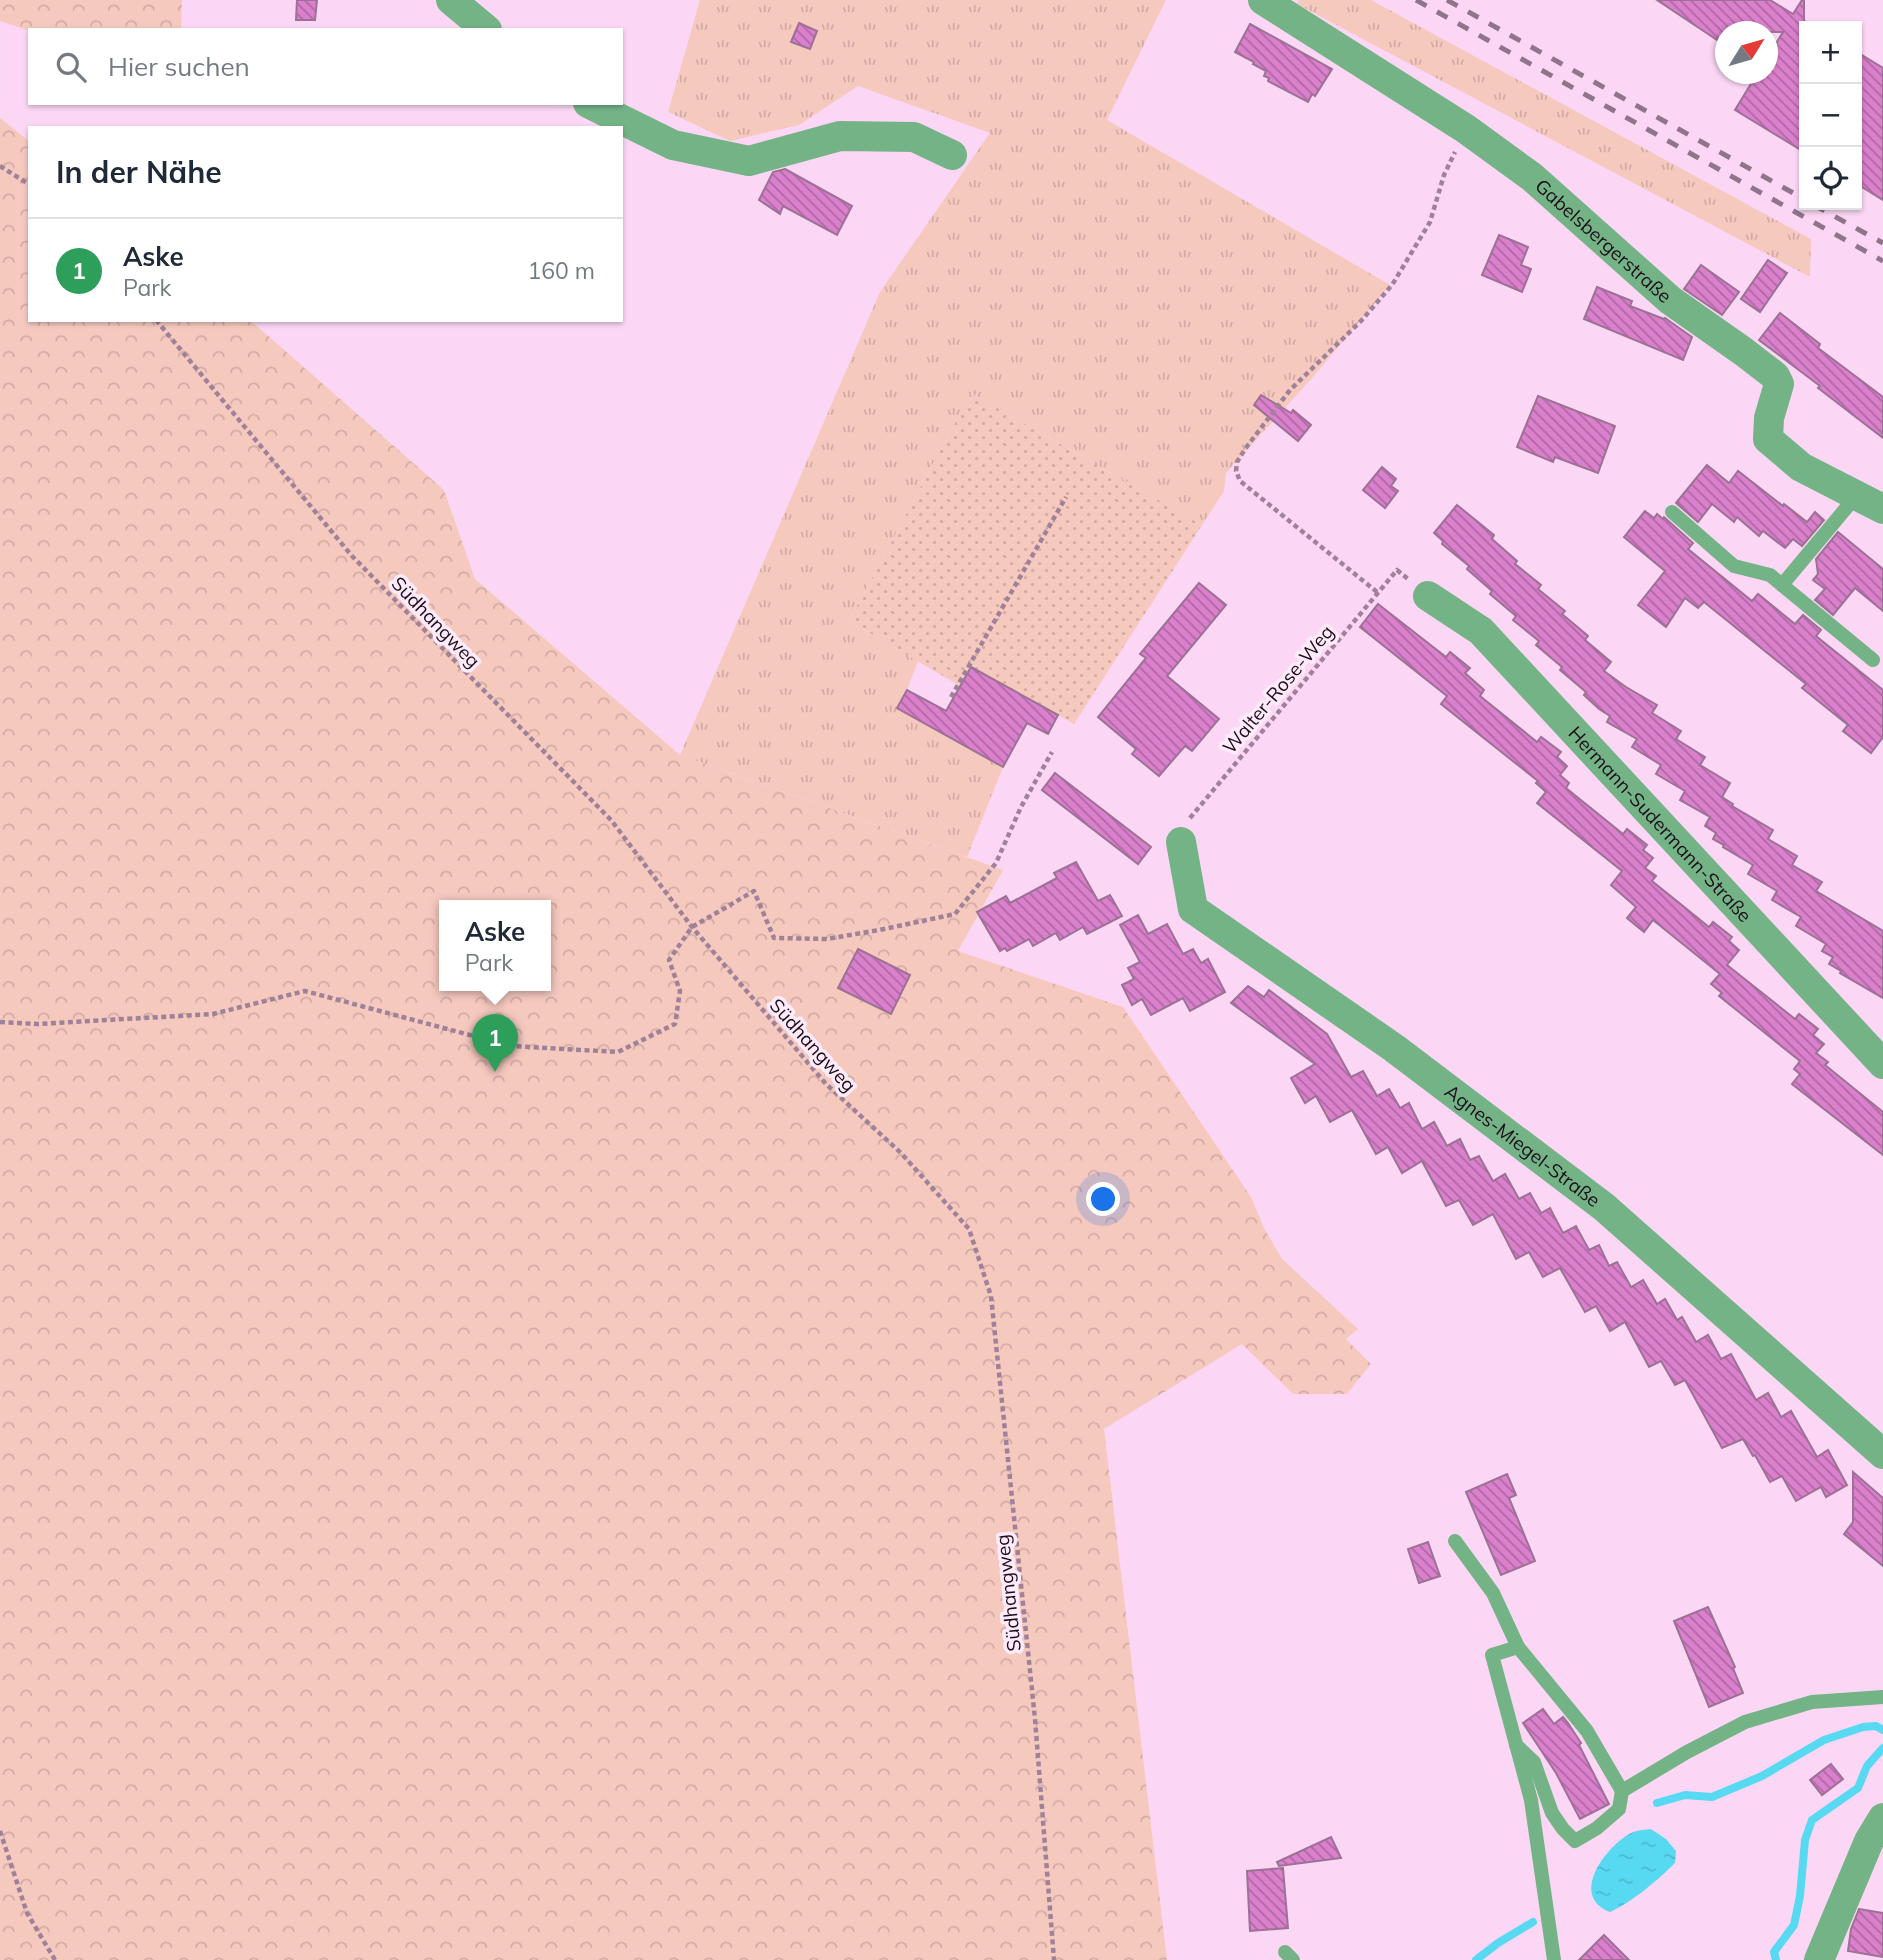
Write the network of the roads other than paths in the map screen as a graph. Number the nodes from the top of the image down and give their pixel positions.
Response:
1 (451, 0) edge
2 (1263, 0) edge
3 (485, 28) edge
4 (592, 105) edge
5 (953, 155) dead end
6 (1870, 502) edge
7 (1672, 512) dead end
8 (1782, 585) junction
9 (1428, 596) dead end
10 (1873, 660) dead end
11 (1183, 833) road end
12 (1883, 1064) edge
13 (1883, 1454) edge
14 (1455, 1541) dead end
15 (1518, 1647) junction
16 (1883, 1697) edge
17 (1516, 1744) junction
18 (1622, 1791) junction
19 (1883, 1818) edge
20 (1554, 1960) edge
21 (1819, 1960) edge

1 - 3 street
2 - 6 street, Gabelsbergerstraße
4 - 5 street
6 - 8 lane
7 - 8 lane
8 - 10 lane
9 - 12 street, Hermann-Sudermann-Straße
11 - 13 street, Agnes-Miegel-Straße
14 - 15 lane
15 - 17 lane
15 - 18 lane
16 - 18 lane
17 - 18 lane
17 - 20 lane
19 - 21 street

